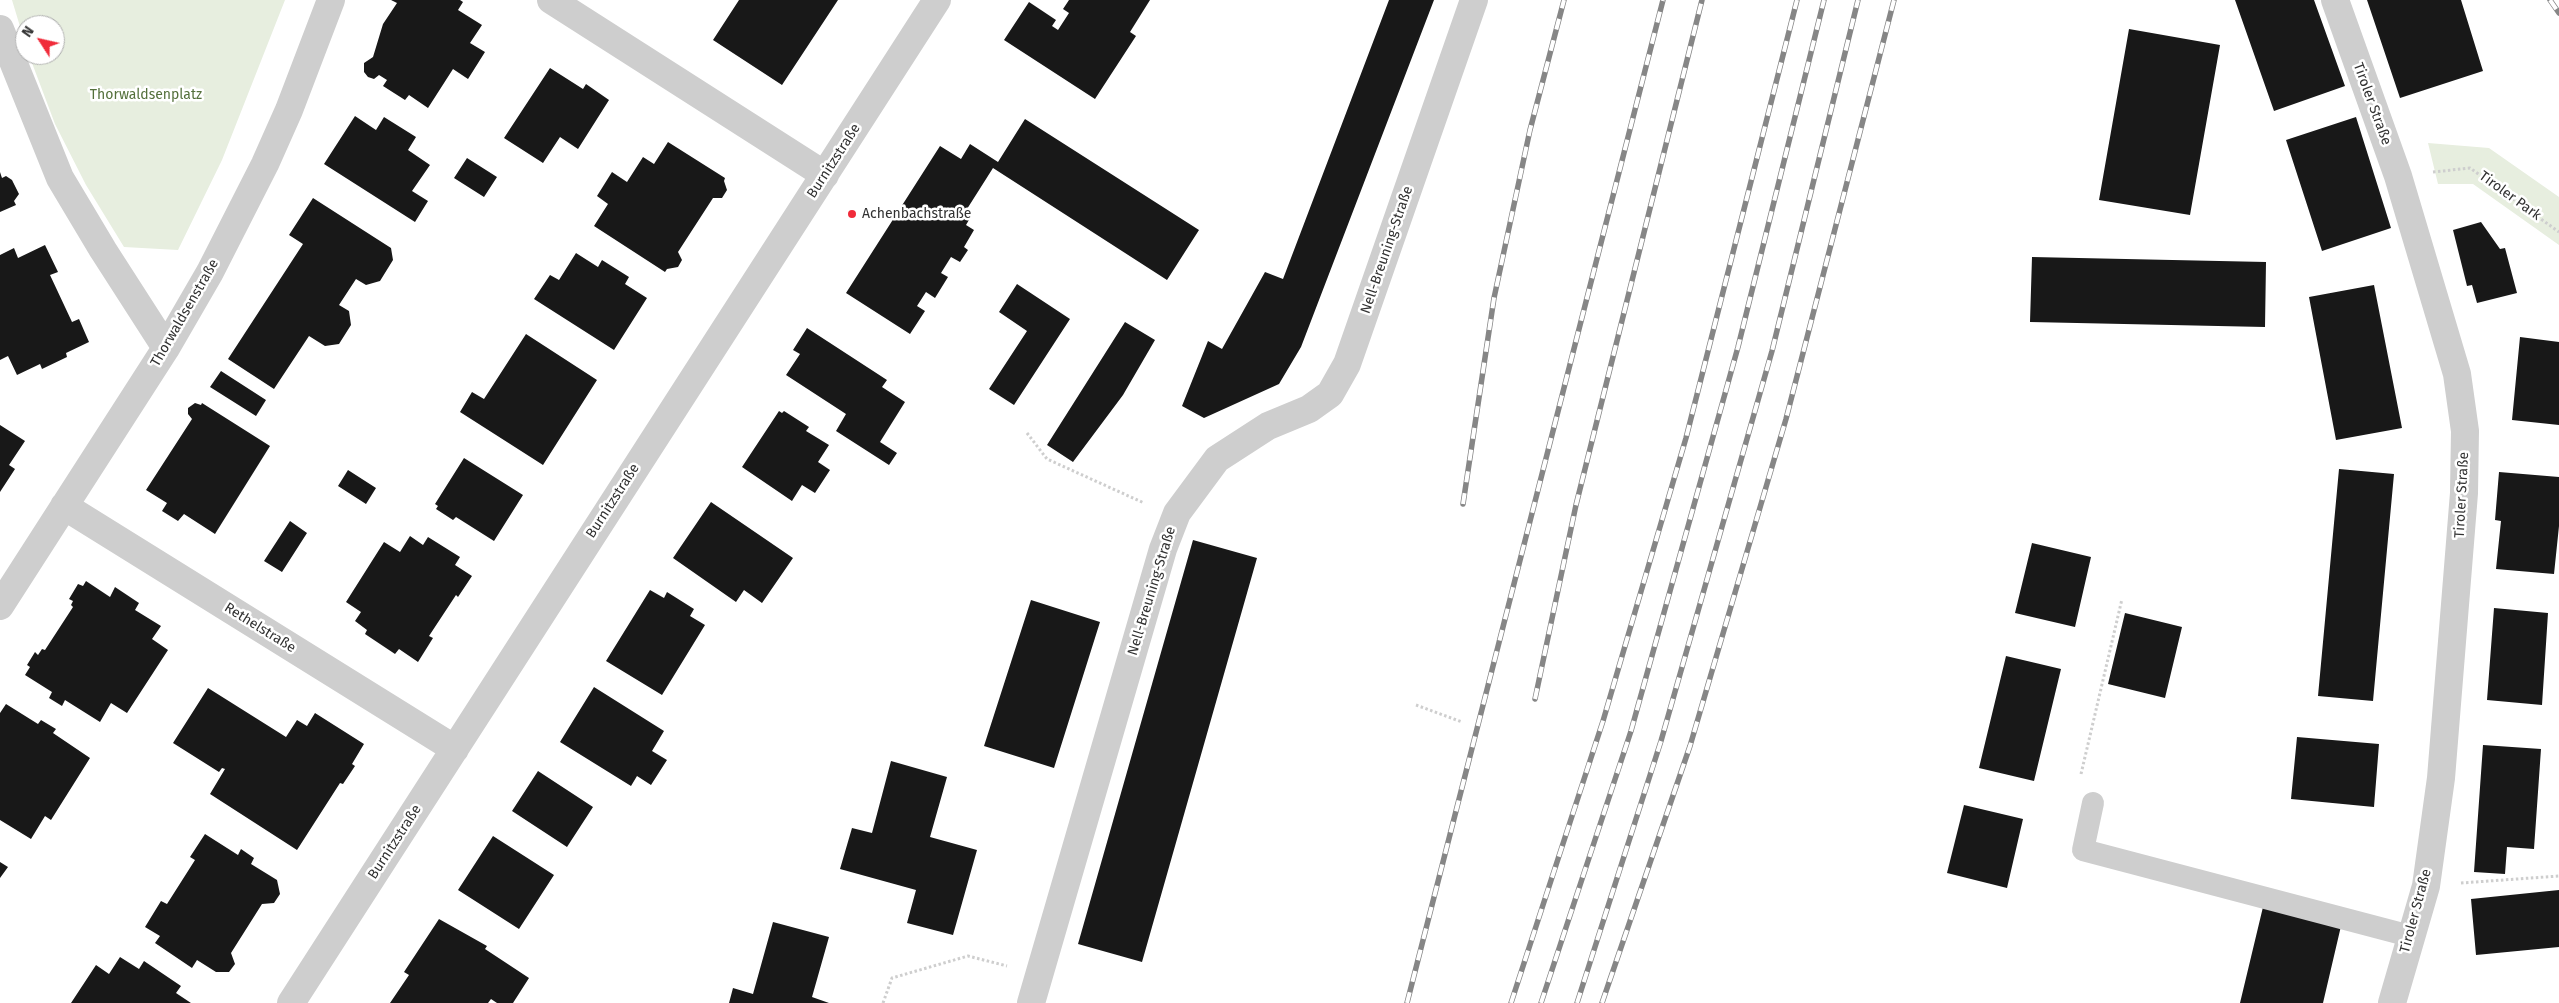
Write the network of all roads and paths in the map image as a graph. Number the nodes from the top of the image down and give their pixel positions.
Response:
1 (331, 0) edge
2 (551, 0) edge
3 (938, 0) edge
4 (1474, 0) edge
5 (2335, 0) edge
6 (0, 29) edge
7 (825, 175) junction
8 (2398, 176) junction
9 (2559, 232) edge
10 (166, 348) junction
11 (1027, 433) dead end
12 (64, 506) junction
13 (1149, 506) dead end
14 (2122, 599) dead end
15 (0, 606) edge
16 (1416, 704) dead end
17 (1462, 722) dead end
18 (455, 749) junction
19 (2094, 803) joint
20 (2559, 876) edge
21 (2426, 886) junction
22 (2410, 936) junction
23 (1039, 975) junction
24 (291, 1003) edge
25 (883, 1003) edge
26 (1032, 1003) edge
27 (2392, 1003) edge

1 - 10 street, Thorwaldsenstraße
2 - 7 street
3 - 7 street, Burnitzstraße
4 - 23 street, Nell-Breuning-Straße
5 - 8 street, Tiroler Straße
6 - 10 street
7 - 18 street, Burnitzstraße
8 - 9 path, Tiroler Park
8 - 21 street, Tiroler Straße
10 - 12 street, Thorwaldsenstraße
11 - 13 path
12 - 15 street, Thorwaldsenstraße
12 - 18 street, Rethelstraße
14 - 19 path
16 - 17 path
18 - 24 street, Burnitzstraße
19 - 22 lane
20 - 21 path
21 - 22 street, Tiroler Straße
22 - 27 street, Tiroler Straße
23 - 25 path
23 - 26 street, Nell-Breuning-Straße

